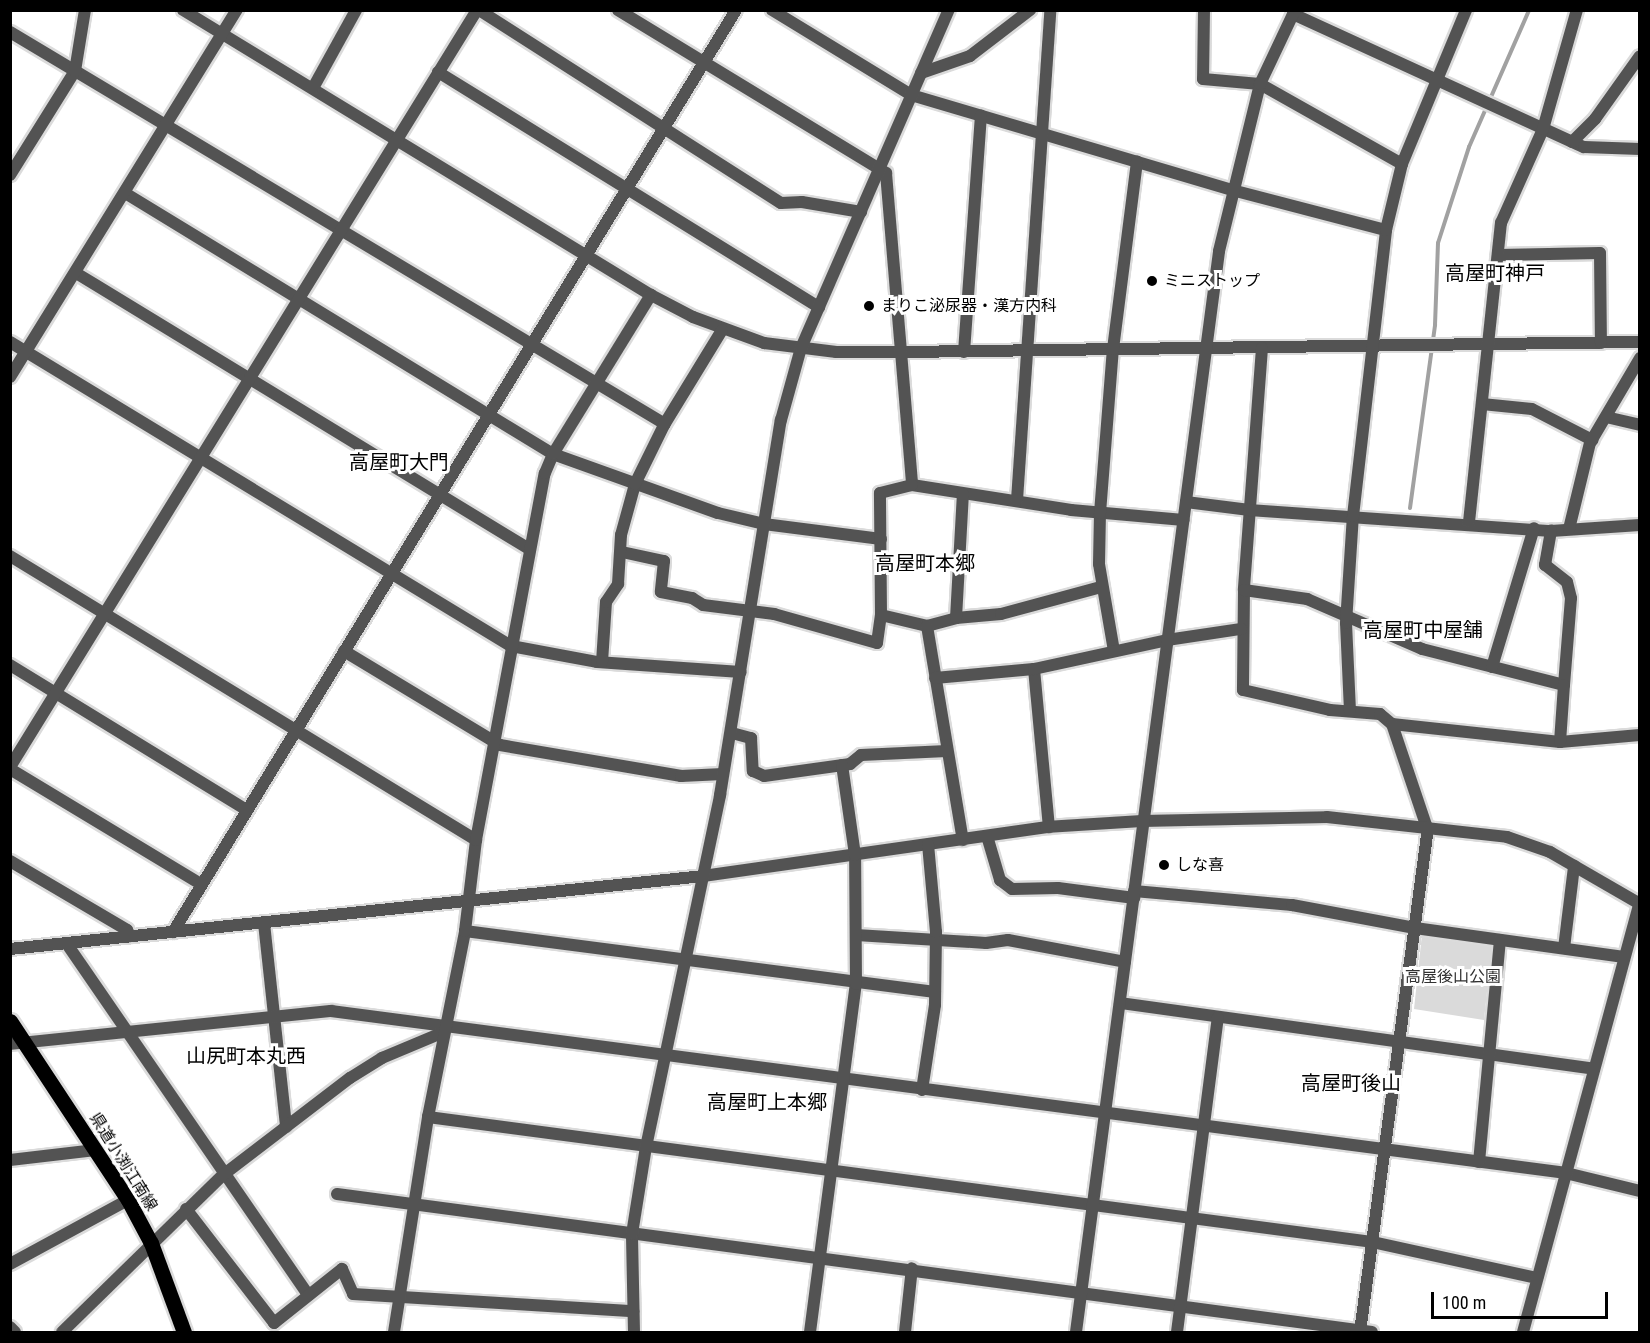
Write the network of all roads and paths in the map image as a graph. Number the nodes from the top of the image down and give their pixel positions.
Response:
1 (85, 10) edge
2 (183, 10) edge
3 (237, 10) edge
4 (356, 10) edge
5 (478, 10) edge
6 (618, 10) edge
7 (736, 10) edge
8 (772, 10) edge
9 (1030, 10) edge
10 (1050, 10) edge
11 (1204, 10) edge
12 (1466, 10) edge
13 (1577, 10) edge
14 (949, 11) edge
15 (1294, 12) edge
16 (10, 32) edge
17 (222, 34) junction
18 (1640, 56) edge
19 (703, 62) junction
20 (75, 71) junction
21 (438, 72) junction
22 (921, 73) junction
23 (1440, 80) junction
24 (1260, 84) junction
25 (313, 88) junction
26 (911, 95) junction
27 (981, 116) junction
28 (166, 126) junction
29 (664, 129) junction
30 (1543, 129) junction
31 (1041, 134) junction
32 (397, 139) junction
33 (1572, 142) junction
34 (1640, 150) edge
35 (1137, 162) junction
36 (1402, 164) junction
37 (879, 170) junction
38 (10, 175) edge
39 (626, 188) junction
40 (1232, 190) junction
41 (125, 194) junction
42 (861, 212) junction
43 (342, 230) junction
44 (1386, 230) junction
45 (586, 255) junction
46 (1498, 255) junction
47 (76, 273) junction
48 (651, 295) junction
49 (299, 299) junction
50 (819, 307) junction
51 (722, 330) junction
52 (10, 342) edge
53 (533, 342) junction
54 (1640, 342) edge
55 (1601, 343) junction
56 (1489, 345) junction
57 (1372, 346) junction
58 (801, 348) junction
59 (1204, 348) junction
60 (1262, 348) junction
61 (1113, 349) junction
62 (27, 350) junction
63 (1026, 351) junction
64 (903, 352) junction
65 (964, 352) junction
66 (1640, 358) edge
67 (10, 377) edge
68 (248, 378) junction
69 (598, 382) junction
70 (1482, 404) junction
71 (490, 413) junction
72 (1606, 417) junction
73 (665, 424) junction
74 (1640, 425) edge
75 (1592, 440) junction
76 (553, 454) junction
77 (201, 457) junction
78 (635, 484) junction
79 (912, 486) junction
80 (440, 494) junction
81 (963, 494) junction
82 (1017, 500) junction
83 (1186, 502) junction
84 (1249, 510) junction
85 (1100, 513) junction
86 (1353, 516) junction
87 (1184, 520) junction
88 (1468, 522) junction
89 (764, 524) junction
90 (1640, 525) edge
91 (1534, 528) junction
92 (1569, 529) junction
93 (1551, 531) junction
94 (881, 539) junction
95 (529, 549) junction
96 (622, 552) junction
97 (10, 556) edge
98 (392, 572) junction
99 (1101, 587) junction
100 (1244, 590) junction
101 (751, 609) junction
102 (1346, 614) junction
103 (104, 615) junction
104 (881, 615) junction
105 (956, 618) junction
106 (927, 626) junction
107 (1241, 629) junction
108 (1167, 640) junction
109 (511, 646) junction
110 (344, 651) junction
111 (1114, 651) junction
112 (602, 662) junction
113 (10, 664) edge
114 (1492, 668) junction
115 (1034, 669) junction
116 (741, 672) junction
117 (935, 678) junction
118 (1564, 686) junction
119 (56, 692) junction
120 (1350, 711) junction
121 (1392, 724) junction
122 (295, 730) junction
123 (732, 733) junction
124 (1640, 735) edge
125 (494, 741) junction
126 (1560, 742) junction
127 (947, 751) junction
128 (842, 765) junction
129 (10, 768) edge
130 (723, 774) junction
131 (247, 810) junction
132 (1142, 821) junction
133 (1049, 827) junction
134 (1427, 828) junction
135 (987, 836) junction
136 (476, 840) junction
137 (963, 840) junction
138 (928, 844) junction
139 (855, 855) junction
140 (10, 861) edge
141 (1574, 866) junction
142 (704, 876) junction
143 (201, 884) junction
144 (1134, 894) junction
145 (468, 901) junction
146 (1639, 903) edge
147 (264, 923) junction
148 (1414, 928) junction
149 (465, 931) junction
150 (173, 932) junction
151 (856, 935) junction
152 (130, 936) junction
153 (936, 938) junction
154 (1500, 940) junction
155 (67, 944) junction
156 (1564, 948) junction
157 (10, 949) edge
158 (1624, 957) junction
159 (683, 960) junction
160 (1125, 962) junction
161 (856, 984) junction
162 (935, 993) junction
163 (1120, 1004) junction
164 (275, 1017) junction
165 (1218, 1018) junction
166 (10, 1021) edge
167 (444, 1029) junction
168 (128, 1032) junction
169 (1398, 1042) junction
170 (17, 1043) edge
171 (1488, 1054) junction
172 (668, 1055) junction
173 (1593, 1069) junction
174 (844, 1080) junction
175 (922, 1090) junction
176 (1105, 1113) junction
177 (428, 1117) junction
178 (1204, 1126) junction
179 (286, 1127) junction
180 (646, 1147) junction
181 (1382, 1149) junction
182 (95, 1150) junction
183 (10, 1160) edge
184 (1479, 1162) junction
185 (830, 1171) junction
186 (1566, 1173) junction
187 (223, 1176) junction
188 (1640, 1191) edge
189 (337, 1194) dead end
190 (128, 1200) junction
191 (1093, 1204) junction
192 (414, 1206) junction
193 (186, 1209) junction
194 (1191, 1218) junction
195 (632, 1234) junction
196 (1372, 1242) junction
197 (152, 1243) junction
198 (820, 1256) junction
199 (10, 1264) edge
200 (912, 1268) junction
201 (1537, 1278) junction
202 (1082, 1293) junction
203 (308, 1295) junction
204 (400, 1297) junction
205 (1181, 1306) junction
206 (633, 1311) junction
207 (10, 1328) edge
208 (15, 1332) edge
209 (62, 1332) edge
210 (184, 1332) edge
211 (394, 1332) edge
212 (634, 1332) edge
213 (810, 1332) edge
214 (905, 1332) edge
215 (1076, 1332) edge
216 (1177, 1332) edge
217 (1364, 1332) edge
218 (1523, 1332) edge

1 - 20 street
2 - 17 street
3 - 17 street
4 - 25 street
5 - 21 street
5 - 29 street
6 - 19 street
7 - 19 street
8 - 26 street
9 - 22 street
10 - 31 street
11 - 24 street
12 - 23 street
13 - 30 street
14 - 22 street
15 - 23 street
15 - 24 street
16 - 20 street
17 - 25 street
17 - 28 street
18 - 33 street
19 - 29 street
19 - 37 street
20 - 28 street
20 - 38 street
21 - 32 street
21 - 39 street
22 - 26 street
23 - 30 street
23 - 36 street
24 - 36 street
24 - 40 street
25 - 32 street
26 - 27 street
26 - 37 street
27 - 31 street
27 - 65 street
28 - 41 street
28 - 43 street
29 - 39 street
29 - 42 street
30 - 33 street
30 - 46 street
31 - 35 street
31 - 63 street
32 - 43 street
32 - 45 street
33 - 34 street
35 - 40 street
35 - 61 street
36 - 44 street
37 - 42 street
37 - 64 street
39 - 45 street
39 - 50 street
40 - 44 street
40 - 59 street
41 - 47 street
41 - 49 street
42 - 50 street
43 - 49 street
43 - 53 street
44 - 57 street
45 - 48 street
45 - 53 street
46 - 55 street
46 - 56 street
47 - 62 street
47 - 68 street
48 - 51 street
48 - 69 street
49 - 68 street
49 - 71 street
50 - 58 street
51 - 58 street
51 - 73 street
52 - 62 street
53 - 69 street
53 - 71 street
54 - 55 street
55 - 56 street
56 - 57 street
56 - 70 street
57 - 60 street
57 - 86 street
58 - 64 street
58 - 89 street
59 - 60 street
59 - 61 street
59 - 83 street
60 - 84 street
61 - 63 street
61 - 85 street
62 - 67 street
62 - 77 street
63 - 65 street
63 - 82 street
64 - 65 street
64 - 79 street
66 - 72 street
68 - 77 street
68 - 80 street
69 - 73 street
69 - 76 street
70 - 75 street
70 - 88 street
71 - 76 street
71 - 80 street
72 - 74 street
72 - 75 street
73 - 78 street
75 - 92 street
76 - 78 street
76 - 95 street
77 - 98 street
77 - 103 street
78 - 89 street
78 - 96 street
79 - 81 street
79 - 94 street
80 - 95 street
80 - 98 street
81 - 82 street
81 - 105 street
82 - 85 street
83 - 84 street
83 - 87 street
84 - 86 street
84 - 100 street
85 - 87 street
85 - 99 street
86 - 88 street
86 - 102 street
87 - 108 street
88 - 91 street
89 - 94 street
89 - 101 street
90 - 92 street
91 - 93 street
91 - 114 street
92 - 93 street
93 - 118 street
94 - 104 street
95 - 109 street
96 - 101 street
96 - 112 street
97 - 103 street
98 - 109 street
98 - 110 street
99 - 105 street
99 - 111 street
100 - 102 street
100 - 107 street
101 - 104 street
101 - 116 street
102 - 114 street
102 - 120 street
103 - 119 street
103 - 122 street
104 - 106 street
105 - 106 street
106 - 117 street
107 - 108 street
107 - 120 street
108 - 111 street
108 - 132 street
109 - 112 street
109 - 125 street
110 - 122 street
110 - 125 street
111 - 115 street
112 - 116 street
113 - 119 street
114 - 118 street
115 - 117 street
115 - 133 street
116 - 123 street
117 - 127 street
118 - 126 street
119 - 129 street
119 - 131 street
120 - 121 street
121 - 126 street
121 - 134 street
122 - 131 street
122 - 136 street
123 - 128 street
123 - 130 street
124 - 126 street
125 - 130 street
125 - 136 street
127 - 128 street
127 - 137 street
128 - 139 street
129 - 143 street
130 - 142 street
131 - 143 street
132 - 133 street
132 - 134 street
132 - 144 street
133 - 135 street
134 - 141 street
134 - 148 street
135 - 137 street
135 - 144 street
136 - 145 street
137 - 138 street
138 - 139 street
138 - 153 street
139 - 142 street
139 - 151 street
140 - 152 street
141 - 146 street
141 - 156 street
142 - 145 street
142 - 159 street
143 - 150 street
144 - 148 street
144 - 160 street
145 - 147 street
145 - 149 street
146 - 158 street
147 - 150 street
147 - 164 street
148 - 154 street
148 - 169 street
149 - 159 street
149 - 167 street
150 - 152 street
151 - 153 street
151 - 161 street
152 - 155 street
153 - 160 street
153 - 162 street
154 - 156 street
154 - 171 street
155 - 157 street
155 - 168 street
156 - 158 street
158 - 173 street
159 - 161 street
159 - 172 street
160 - 163 street
161 - 162 street
161 - 174 street
162 - 175 street
163 - 165 street
163 - 176 street
164 - 167 street
164 - 168 street
164 - 179 street
165 - 169 street
165 - 178 street
166 - 170 main road, 県道小渕江南線
167 - 172 street
167 - 177 street
167 - 179 street
168 - 170 street
168 - 187 street
169 - 171 street
169 - 181 street
170 - 182 main road, 県道小渕江南線
171 - 173 street
171 - 184 street
172 - 174 street
172 - 180 street
173 - 186 street
174 - 175 street
174 - 185 street
175 - 176 street
176 - 178 street
176 - 191 street
177 - 180 street
177 - 192 street
178 - 181 street
178 - 194 street
179 - 187 street
180 - 185 street
180 - 195 street
181 - 184 street
181 - 196 street
182 - 183 street
182 - 190 main road, 県道小渕江南線
184 - 186 street
185 - 191 street
185 - 198 street
186 - 188 street
186 - 201 street
187 - 193 street
187 - 203 street
189 - 192 street
190 - 197 main road, 県道小渕江南線
190 - 199 street
191 - 194 street
191 - 202 street
192 - 195 street
192 - 204 street
193 - 197 street
193 - 203 street
194 - 196 street
194 - 205 street
195 - 198 street
195 - 206 street
196 - 201 street
196 - 217 street
197 - 209 street
197 - 210 main road, 県道小渕江南線
198 - 200 street
198 - 213 street
200 - 202 street
200 - 214 street
201 - 218 street
202 - 205 street
202 - 215 street
203 - 204 street
204 - 206 street
204 - 211 street
205 - 216 street
205 - 217 street
206 - 212 street
207 - 208 street

